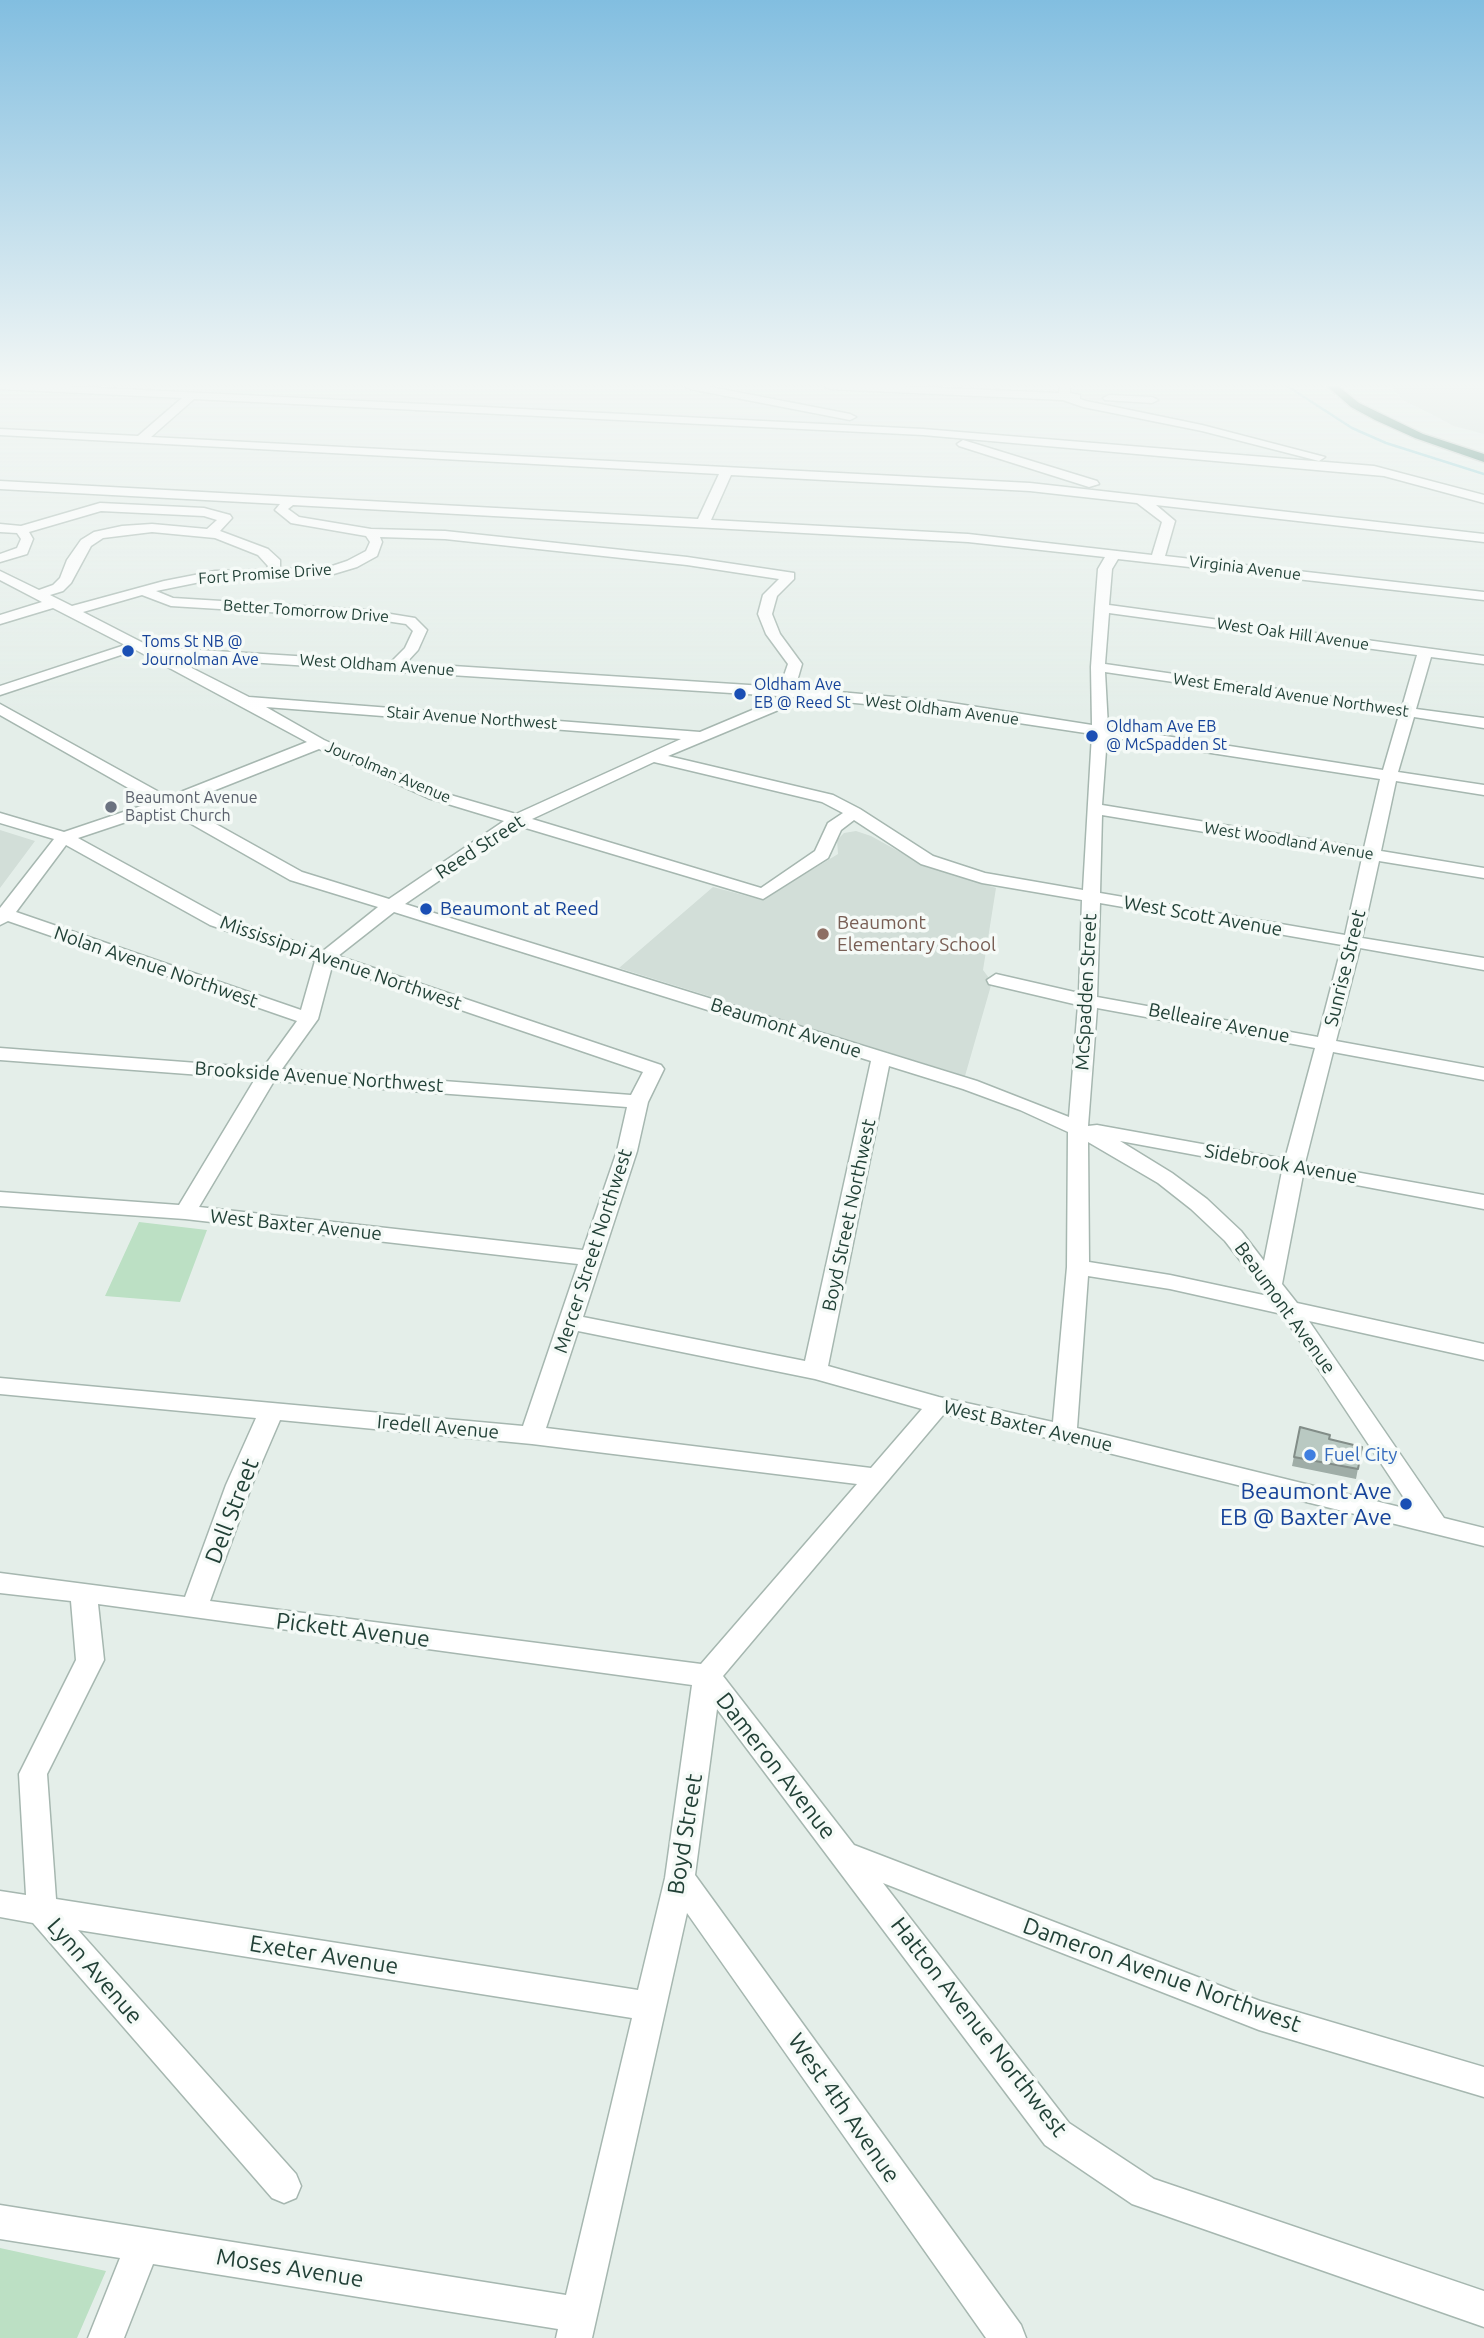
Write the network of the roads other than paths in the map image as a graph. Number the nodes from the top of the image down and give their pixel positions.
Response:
1 (195, 495) edge
2 (716, 495) edge
3 (1106, 495) edge
4 (1129, 495) edge
5 (1142, 499) junction
6 (290, 500) junction
7 (702, 525) junction
8 (0, 528) edge
9 (22, 530) junction
10 (211, 533) junction
11 (371, 533) junction
12 (1484, 538) edge
13 (1114, 554) junction
14 (0, 558) edge
15 (1158, 558) junction
16 (271, 573) junction
17 (0, 575) edge
18 (145, 592) junction
19 (38, 595) junction
20 (1484, 596) edge
21 (53, 603) junction
22 (1102, 608) junction
23 (71, 611) junction
24 (0, 620) edge
25 (140, 648) junction
26 (1425, 652) junction
27 (1484, 660) edge
28 (396, 666) junction
29 (1098, 667) junction
30 (0, 691) edge
31 (787, 692) junction
32 (245, 701) junction
33 (0, 709) edge
34 (1409, 712) junction
35 (1484, 723) edge
36 (1100, 732) junction
37 (700, 736) junction
38 (319, 743) junction
39 (652, 757) junction
40 (1389, 776) junction
41 (1484, 790) edge
42 (164, 804) junction
43 (1094, 809) junction
44 (853, 812) junction
45 (0, 818) edge
46 (517, 820) junction
47 (64, 837) junction
48 (1372, 855) junction
49 (1484, 873) edge
50 (1092, 896) junction
51 (392, 905) junction
52 (2, 917) edge
53 (1352, 942) junction
54 (325, 958) junction
55 (1484, 964) edge
56 (996, 981) dead end
57 (1088, 999) junction
58 (308, 1019) junction
59 (1326, 1044) junction
60 (0, 1054) edge
61 (881, 1059) junction
62 (654, 1069) joint
63 (269, 1073) junction
64 (1484, 1074) edge
65 (638, 1102) junction
66 (1078, 1127) junction
67 (1294, 1166) junction
68 (0, 1199) edge
69 (1484, 1202) edge
70 (185, 1212) junction
71 (591, 1258) junction
72 (1079, 1267) junction
73 (1271, 1285) junction
74 (1289, 1308) junction
75 (570, 1322) junction
76 (1484, 1352) edge
77 (815, 1371) junction
78 (0, 1386) edge
79 (939, 1405) junction
80 (271, 1412) junction
81 (1063, 1433) junction
82 (532, 1435) junction
83 (874, 1477) junction
84 (1436, 1527) junction
85 (1484, 1537) edge
86 (0, 1583) edge
87 (83, 1592) junction
88 (194, 1609) junction
89 (707, 1676) junction
90 (845, 1856) junction
91 (680, 1878) junction
92 (0, 1904) edge
93 (42, 1911) junction
94 (649, 2006) junction
95 (1484, 2082) edge
96 (285, 2186) dead end
97 (0, 2222) edge
98 (143, 2244) junction
99 (1484, 2309) edge
100 (576, 2326) edge
101 (106, 2338) edge
102 (1008, 2338) edge

1 - 6 street, Virginia Avenue
2 - 7 street
3 - 5 street
4 - 5 street
5 - 12 street
5 - 15 street
6 - 7 street, Virginia Avenue
6 - 11 street
7 - 13 street, Virginia Avenue
8 - 9 street
9 - 10 street
9 - 14 street
10 - 16 street
10 - 19 street
11 - 16 street, Fort Promise Drive
11 - 31 street
13 - 15 street, Virginia Avenue
13 - 22 street, McSpadden Street
15 - 20 street, Virginia Avenue
16 - 18 street, Fort Promise Drive
17 - 19 street, Jourolman Avenue
18 - 23 street, Fort Promise Drive
18 - 28 street, Better Tomorrow Drive
19 - 21 street, Jourolman Avenue
21 - 23 street, Jourolman Avenue
21 - 24 street
22 - 26 street, West Oak Hill Avenue
22 - 29 street, McSpadden Street
23 - 25 street, Jourolman Avenue
25 - 28 street, West Oldham Avenue
25 - 30 street
25 - 32 street, Jourolman Avenue
26 - 27 street, West Oak Hill Avenue
26 - 34 street, Sunrise Street
28 - 31 street, West Oldham Avenue
29 - 34 street, West Emerald Avenue Northwest
29 - 36 street, McSpadden Street
31 - 36 street, West Oldham Avenue
31 - 37 street, Reed Street
32 - 37 street, Stair Avenue Northwest
32 - 38 street, Jourolman Avenue
33 - 42 street, Beaumont Avenue
34 - 35 street, West Emerald Avenue Northwest
34 - 40 street, Sunrise Street
36 - 40 street, West Oldham Avenue
36 - 43 street, McSpadden Street
37 - 39 street, Reed Street
38 - 42 street
38 - 46 street, Jourolman Avenue
39 - 44 street, West Scott Avenue
39 - 46 street, Reed Street
40 - 41 street, West Oldham Avenue
40 - 48 street, Sunrise Street
42 - 47 street
42 - 51 street, Beaumont Avenue
43 - 48 street, West Woodland Avenue
43 - 50 street, McSpadden Street
44 - 46 street, Jourolman Avenue
44 - 50 street, West Scott Avenue
45 - 47 street, Mississippi Avenue Northwest
46 - 51 street, Reed Street
47 - 52 street
47 - 54 street, Mississippi Avenue Northwest
48 - 49 street, West Woodland Avenue
48 - 53 street, Sunrise Street
50 - 53 street, West Scott Avenue
50 - 57 street, McSpadden Street
51 - 54 street, Reed Street
51 - 61 street, Beaumont Avenue
52 - 58 street, Nolan Avenue Northwest
53 - 55 street, West Scott Avenue
53 - 59 street, Sunrise Street
54 - 58 street
54 - 62 street, Mississippi Avenue Northwest
56 - 57 street, Belleaire Avenue
57 - 59 street, Belleaire Avenue
57 - 66 street, McSpadden Street
58 - 63 street
59 - 64 street, Belleaire Avenue
59 - 67 street, Sunrise Street
60 - 63 street, Brookside Avenue Northwest
61 - 66 street, Beaumont Avenue
61 - 77 street, Boyd Street Northwest
62 - 65 street, Mercer Street Northwest
63 - 65 street, Brookside Avenue Northwest
63 - 70 street
65 - 71 street, Mercer Street Northwest
66 - 67 street, Sidebrook Avenue
66 - 72 street, McSpadden Street
66 - 73 street, Beaumont Avenue
67 - 69 street, Sidebrook Avenue
67 - 73 street, Sunrise Street
68 - 70 street, West Baxter Avenue
70 - 71 street, West Baxter Avenue
71 - 75 street, Mercer Street Northwest
72 - 74 street
72 - 81 street, McSpadden Street
73 - 74 street, Beaumont Avenue
74 - 76 street
74 - 84 street, Beaumont Avenue
75 - 77 street, West Baxter Avenue
75 - 82 street, Mercer Street Northwest
77 - 79 street, West Baxter Avenue
78 - 80 street, Iredell Avenue
79 - 81 street, West Baxter Avenue
79 - 83 street
80 - 82 street, Iredell Avenue
80 - 88 street, Dell Street
81 - 84 street, West Baxter Avenue
82 - 83 street, Iredell Avenue
83 - 89 street
84 - 85 street, West Baxter Avenue
86 - 87 street, Pickett Avenue
87 - 88 street, Pickett Avenue
87 - 93 street, Lynn Avenue
88 - 89 street, Pickett Avenue
89 - 90 street, Dameron Avenue
89 - 91 street, Boyd Street
90 - 95 street, Dameron Avenue Northwest
90 - 99 street, Hatton Avenue Northwest
91 - 94 street, Boyd Street
91 - 102 street, West 4th Avenue
92 - 93 street, Exeter Avenue
93 - 94 street, Exeter Avenue
93 - 96 street, Lynn Avenue
94 - 100 street, Boyd Street
97 - 98 street, Moses Avenue
98 - 100 street, Moses Avenue
98 - 101 street

